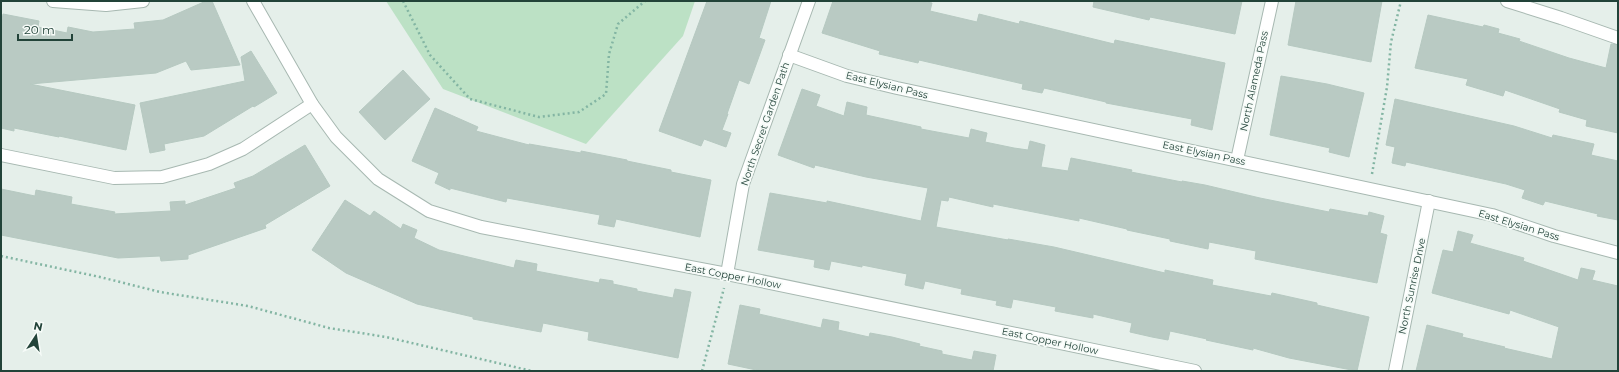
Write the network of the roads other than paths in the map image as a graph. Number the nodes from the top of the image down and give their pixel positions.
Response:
1 (53, 1) edge
2 (143, 1) edge
3 (253, 1) edge
4 (809, 1) edge
5 (1272, 1) edge
6 (1507, 1) edge
7 (1618, 38) edge
8 (789, 55) junction
9 (312, 104) junction
10 (1, 155) edge
11 (1237, 160) junction
12 (1429, 201) junction
13 (1618, 253) edge
14 (727, 274) junction
15 (1195, 371) edge
16 (1395, 371) edge

1 - 2 street
3 - 9 street, East Copper Hollow
4 - 8 street, North Secret Garden Path
5 - 11 street, North Alameda Pass
6 - 7 street
8 - 11 street, East Elysian Pass
8 - 14 street, North Secret Garden Path
9 - 10 street
9 - 14 street, East Copper Hollow
11 - 12 street, East Elysian Pass
12 - 13 street, East Elysian Pass
12 - 16 street, North Sunrise Drive
14 - 15 street, East Copper Hollow

